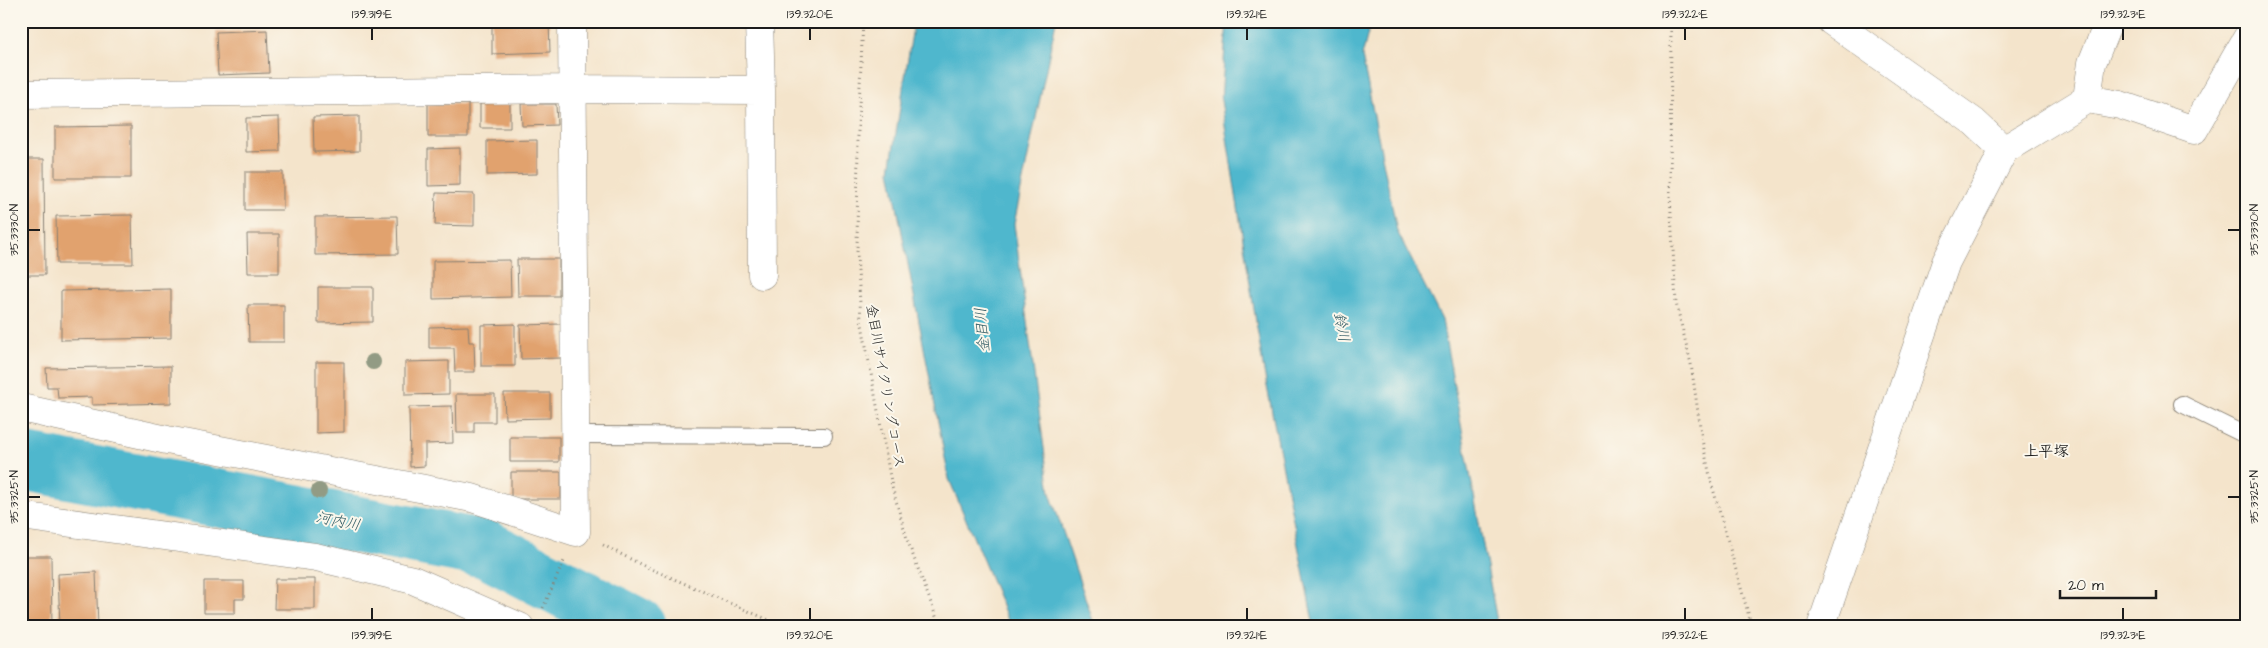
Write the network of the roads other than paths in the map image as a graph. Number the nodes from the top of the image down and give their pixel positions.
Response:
1 (572, 21) edge
2 (759, 21) edge
3 (2109, 21) edge
4 (1838, 23) edge
5 (2247, 38) edge
6 (572, 89) junction
7 (761, 90) junction
8 (21, 94) edge
9 (2088, 99) junction
10 (2004, 150) junction
11 (762, 275) dead end
12 (2182, 404) dead end
13 (21, 408) edge
14 (576, 435) junction
15 (824, 436) dead end
16 (2247, 436) edge
17 (21, 516) edge
18 (520, 627) edge
19 (1821, 627) edge

1 - 6 street
2 - 7 street
3 - 9 street
4 - 10 street
5 - 9 street
6 - 7 street
6 - 8 street
6 - 14 street
7 - 11 street
9 - 10 street
10 - 19 street
12 - 16 lane
13 - 14 street
14 - 15 lane
17 - 18 street

